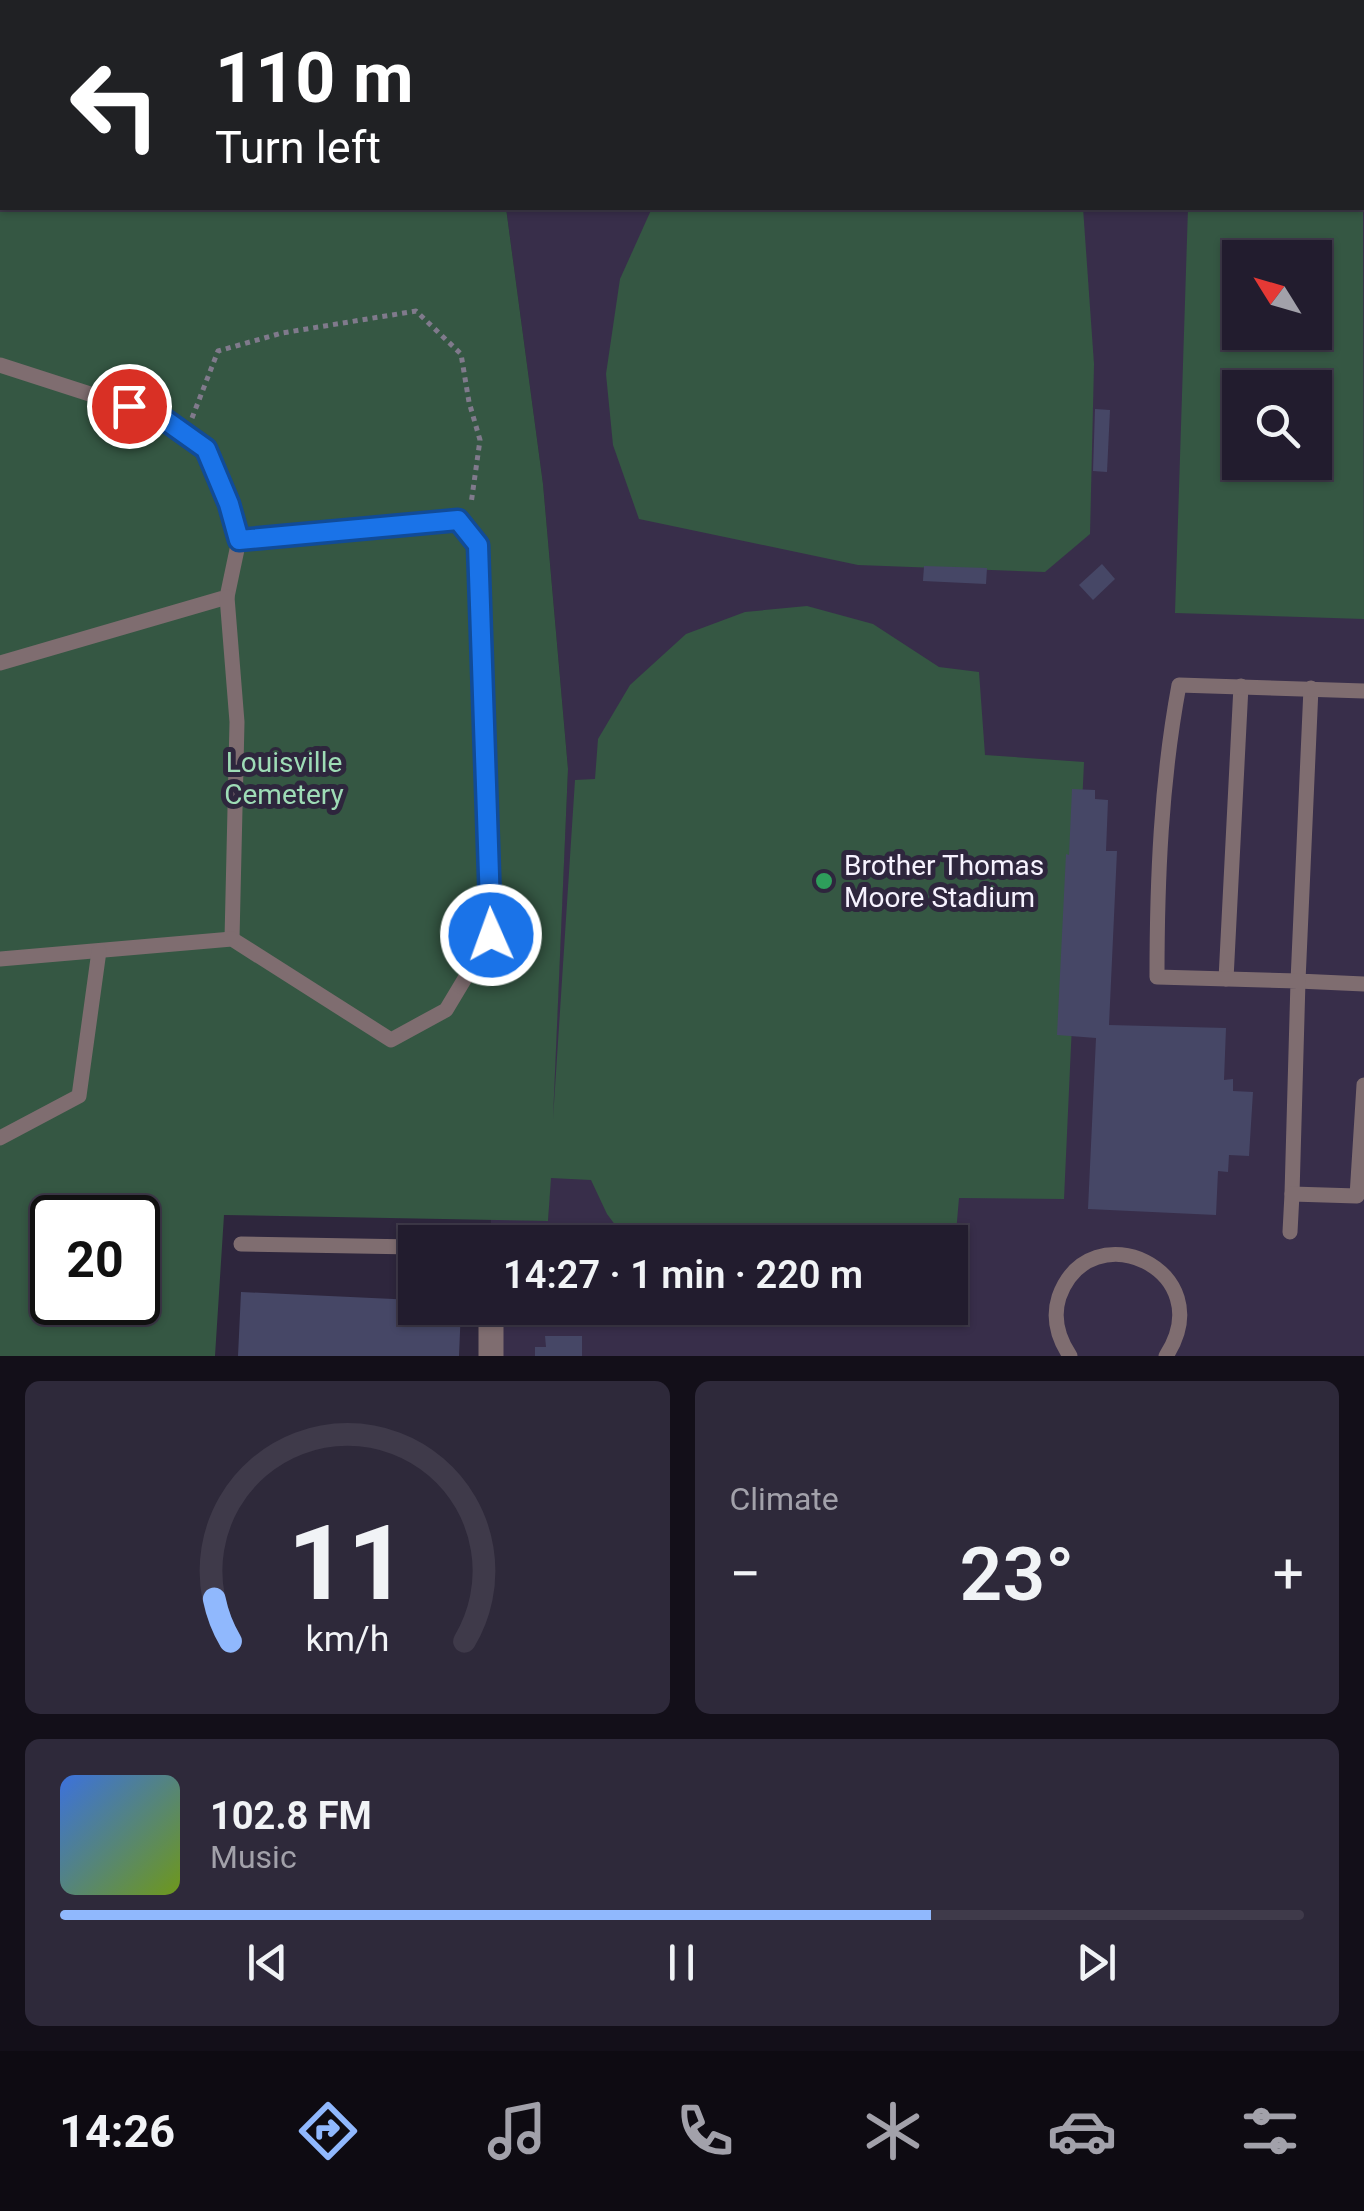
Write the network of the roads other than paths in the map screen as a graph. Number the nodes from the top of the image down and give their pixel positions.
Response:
1 (0, 365) edge
2 (239, 540) junction
3 (228, 597) junction
4 (0, 663) edge
5 (1241, 686) junction
6 (1312, 688) junction
7 (1364, 691) edge
8 (232, 939) junction
9 (99, 952) junction
10 (0, 958) edge
11 (1226, 979) junction
12 (1298, 981) junction
13 (1364, 984) edge
14 (1364, 1084) edge
15 (0, 1138) edge
16 (1292, 1194) junction
17 (1290, 1232) dead end
18 (241, 1244) dead end
19 (398, 1247) edge
20 (491, 1325) edge
21 (491, 1356) edge
22 (1070, 1356) edge
23 (1166, 1356) edge

1 - 2 lane
2 - 3 lane
2 - 8 lane
3 - 4 lane
3 - 8 lane
5 - 6 lane
5 - 11 lane
5 - 11 lane
6 - 7 lane
6 - 12 lane
8 - 9 lane
9 - 10 lane
9 - 15 lane
11 - 12 lane
12 - 13 lane
12 - 16 lane
14 - 16 lane
16 - 17 lane
18 - 19 lane
20 - 21 street
22 - 23 lane

